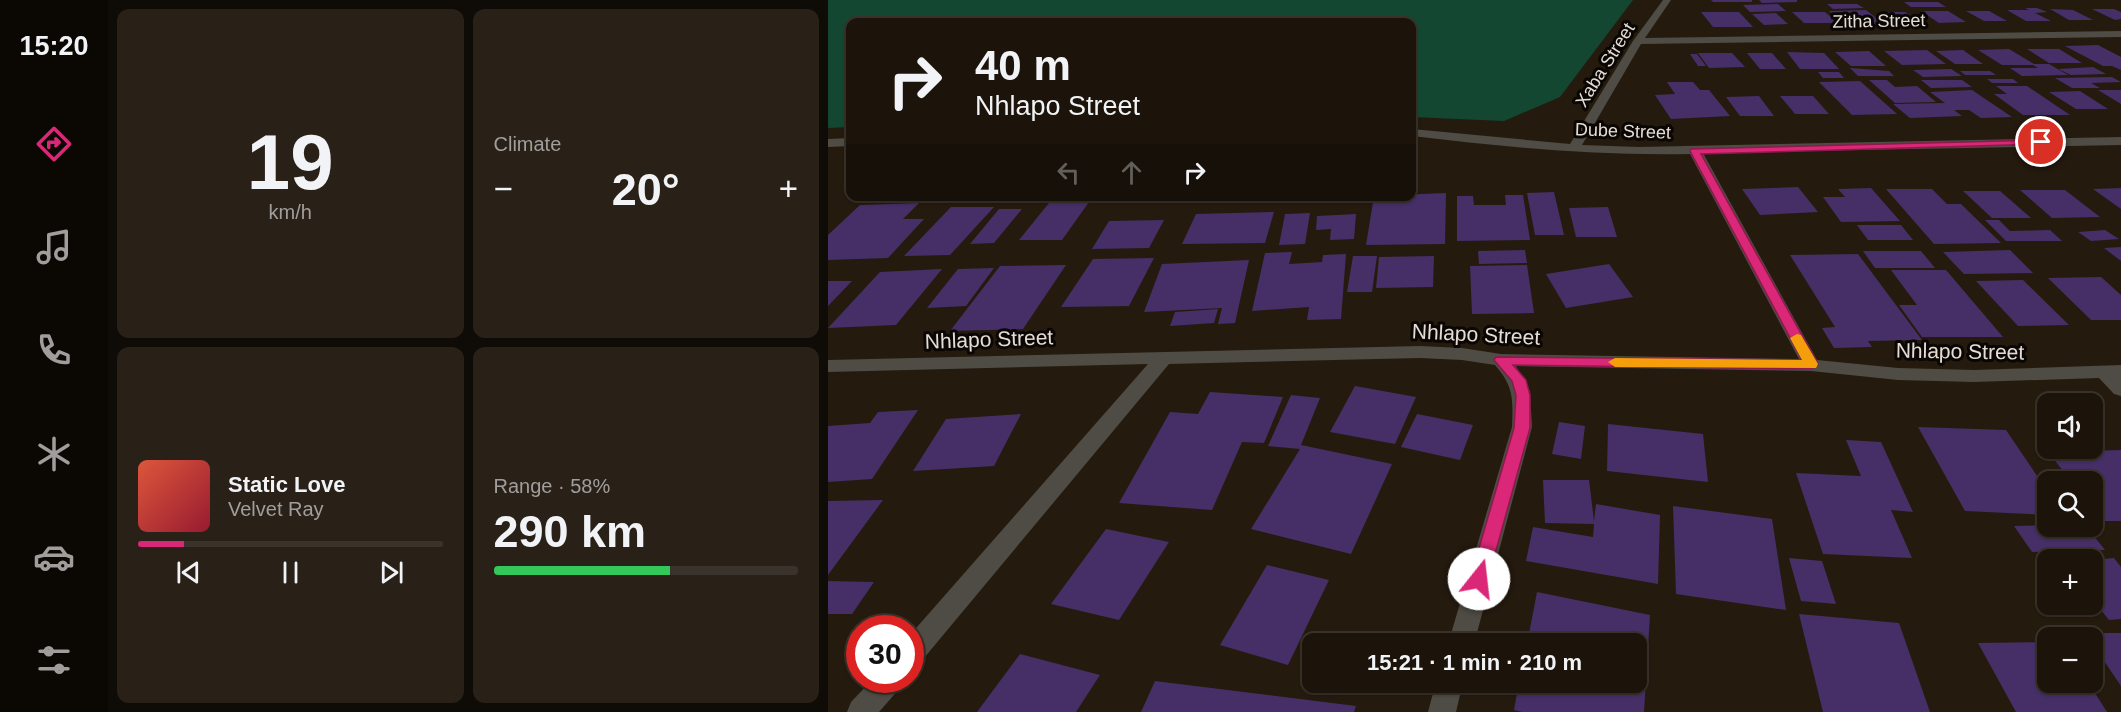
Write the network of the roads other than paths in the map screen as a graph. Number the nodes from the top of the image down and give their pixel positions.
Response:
1 (1667, 0) edge
2 (2121, 34) edge
3 (1638, 41) junction
4 (1416, 133) edge
5 (2121, 141) edge
6 (846, 142) edge
7 (828, 143) edge
8 (1574, 148) junction
9 (1695, 151) junction
10 (1165, 357) junction
11 (1501, 360) junction
12 (1811, 364) junction
13 (828, 366) edge
14 (2112, 372) edge
15 (2121, 389) edge
16 (1464, 633) edge
17 (924, 639) edge
18 (878, 693) edge
19 (1447, 693) edge
20 (861, 712) edge
21 (1442, 712) edge

1 - 3 street, Xaba Street
2 - 3 street, Zitha Street
3 - 8 street, Xaba Street
4 - 8 street, Dube Street
5 - 9 street, Dube Street
6 - 7 street
8 - 9 street, Dube Street
9 - 12 street
10 - 11 street, Nhlapo Street
10 - 13 street, Nhlapo Street
10 - 17 street
11 - 12 street, Nhlapo Street
11 - 16 street
12 - 14 street, Nhlapo Street
14 - 15 street
18 - 20 street
19 - 21 street

